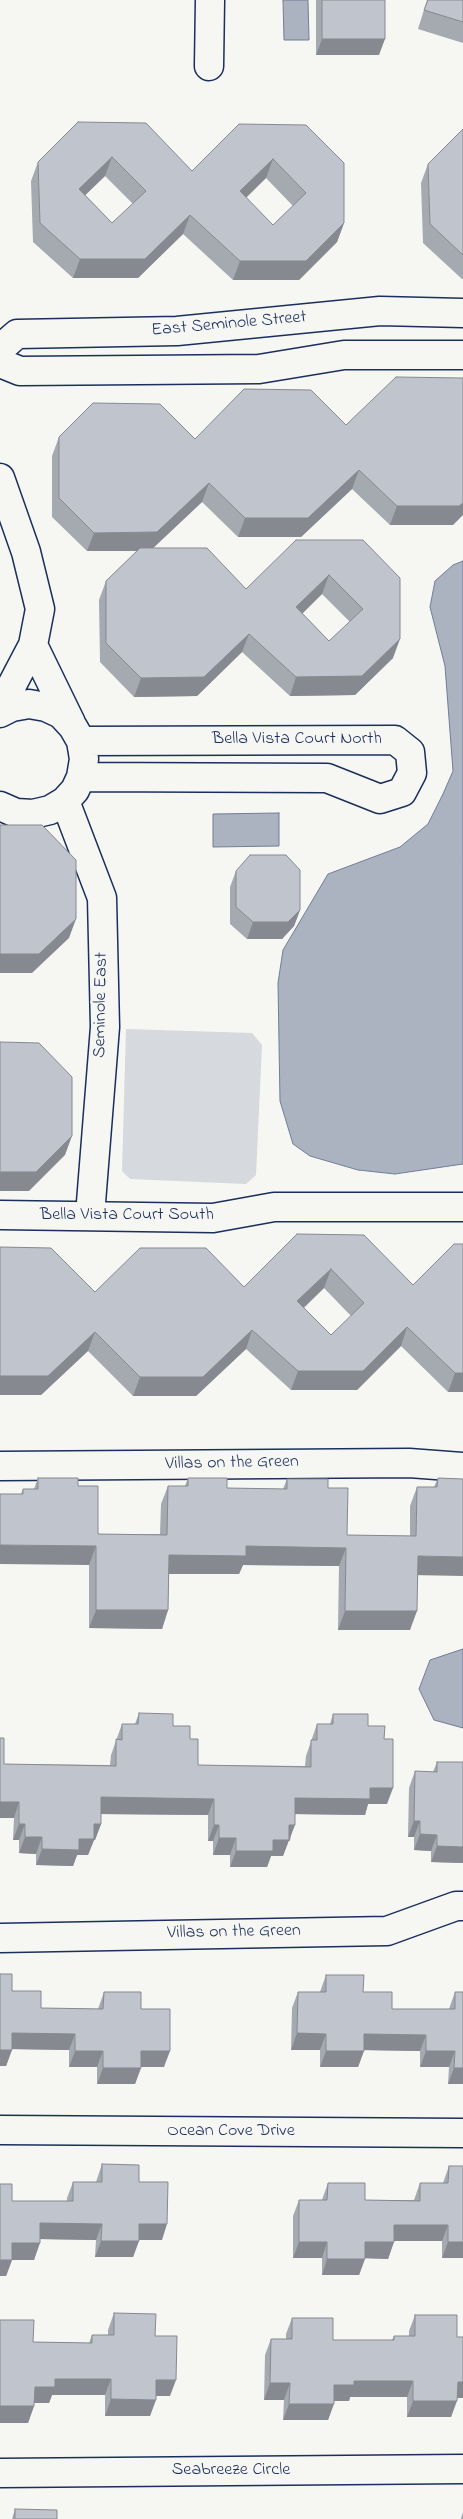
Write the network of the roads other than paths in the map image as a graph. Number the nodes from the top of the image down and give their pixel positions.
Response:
1 (210, 0) edge
2 (209, 66) dead end
3 (463, 313) edge
4 (0, 349) edge
5 (463, 356) edge
6 (0, 363) edge
7 (0, 478) edge
8 (33, 645) junction
9 (0, 708) edge
10 (0, 713) edge
11 (77, 734) junction
12 (242, 740) junction
13 (81, 776) junction
14 (242, 778) junction
15 (65, 801) junction
16 (0, 806) edge
17 (463, 1207) edge
18 (0, 1215) edge
19 (90, 1215) junction
20 (0, 1466) edge
21 (463, 1467) edge
22 (463, 1906) edge
23 (0, 1938) edge
24 (0, 2130) edge
25 (463, 2133) edge
26 (463, 2469) edge
27 (0, 2473) edge

1 - 2 street
3 - 4 street, East Seminole Street
5 - 6 street
7 - 8 street
8 - 9 street
8 - 11 street
10 - 11 street
11 - 12 street, Bella Vista Court North
11 - 13 street
12 - 14 street
12 - 14 street, Bella Vista Court North
13 - 14 street, Bella Vista Court North
13 - 15 street
15 - 16 street
15 - 19 street, Seminole East
17 - 19 street, Bella Vista Court South
18 - 19 street, Bella Vista Court South
20 - 21 street, Villas on the Green
22 - 23 street, Villas on the Green
24 - 25 street, Ocean Cove Drive
26 - 27 street, Seabreeze Circle

